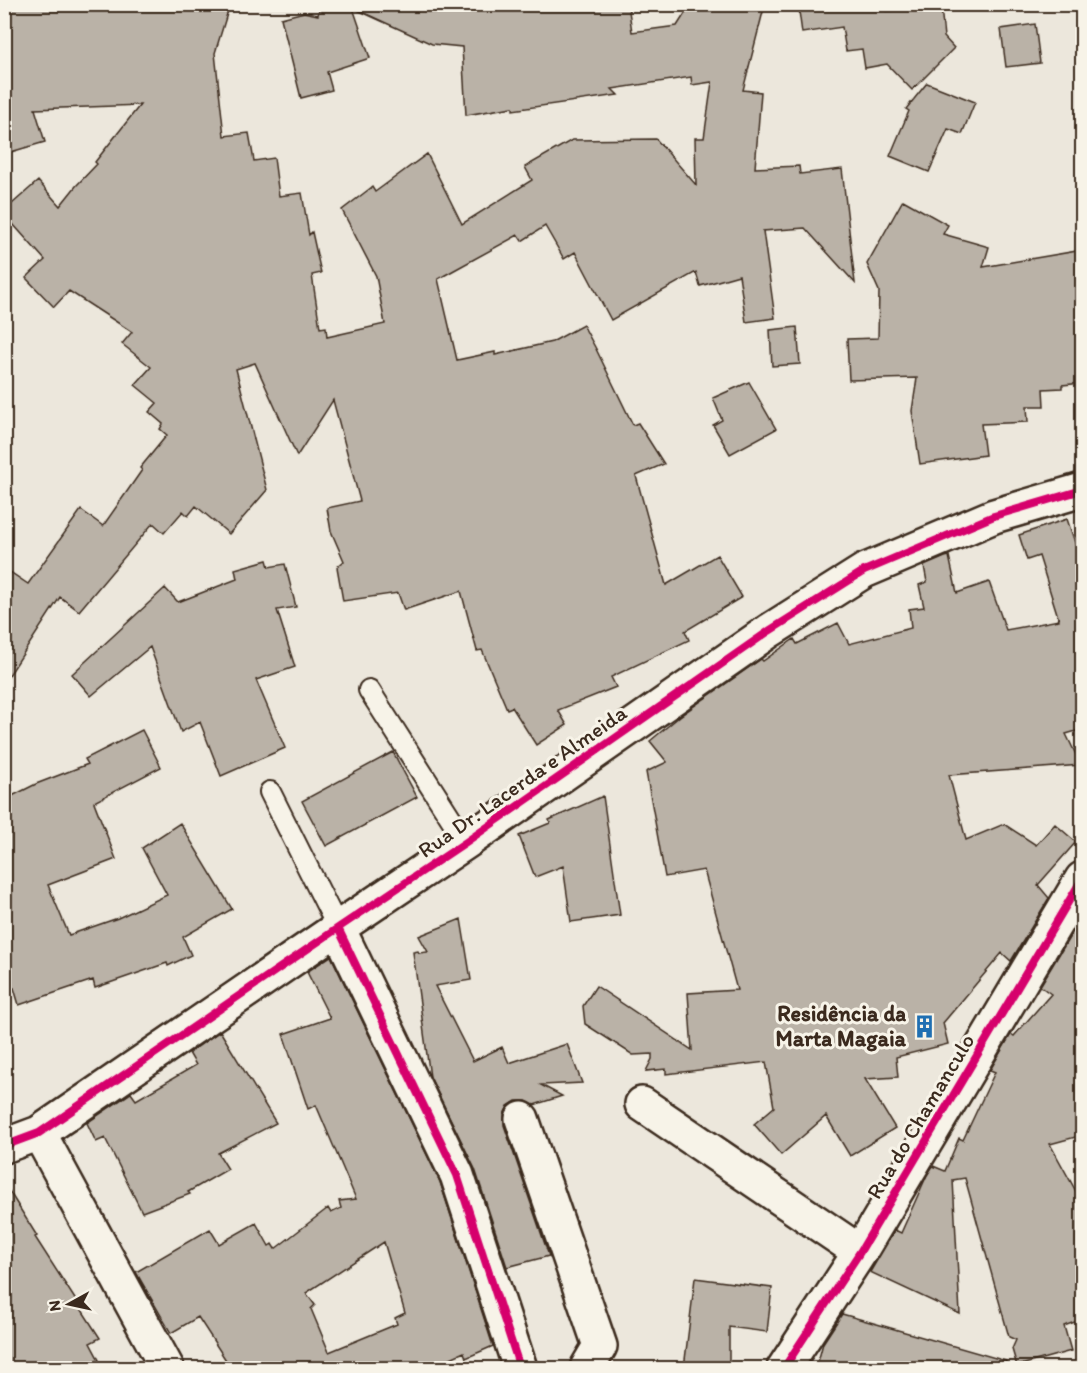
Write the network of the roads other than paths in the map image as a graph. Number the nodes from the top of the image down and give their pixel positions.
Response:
1 (1083, 490) edge
2 (369, 690) dead end
3 (270, 792) dead end
4 (466, 842) junction
5 (1083, 879) edge
6 (338, 928) junction
7 (642, 1104) dead end
8 (522, 1119) dead end
9 (39, 1133) junction
10 (4, 1146) edge
11 (860, 1252) junction
12 (167, 1368) edge
13 (520, 1368) edge
14 (587, 1368) edge
15 (784, 1368) edge

1 - 4 street, Rua Dr. Lacerda e Almeida
2 - 4 lane
3 - 6 lane
4 - 6 street, Rua Dr. Lacerda e Almeida
5 - 11 street, Rua do Chamanculo
6 - 9 street, Rua Dr. Lacerda e Almeida
6 - 13 street
7 - 11 street
8 - 14 street
9 - 10 street, Rua Dr. Lacerda e Almeida
9 - 12 street
11 - 15 street, Rua do Chamanculo

